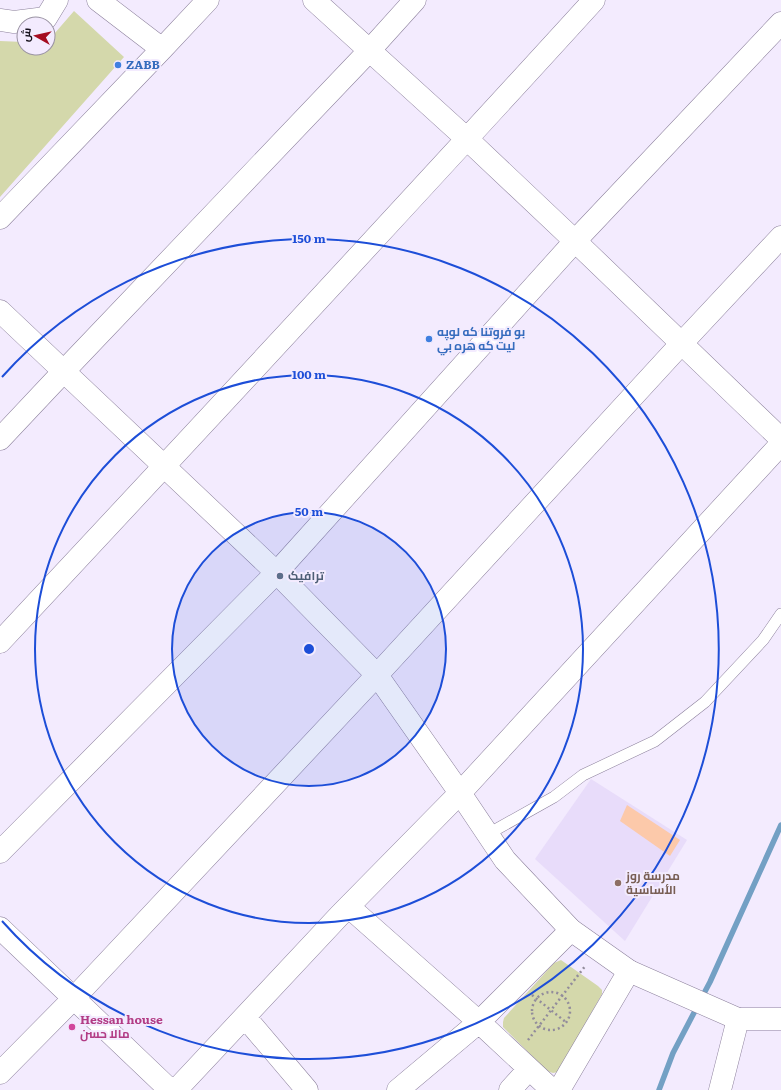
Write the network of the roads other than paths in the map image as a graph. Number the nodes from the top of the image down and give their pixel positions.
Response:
1 (57, 0) edge
2 (98, 0) edge
3 (208, 0) edge
4 (314, 0) edge
5 (415, 0) edge
6 (594, 0) edge
7 (0, 20) edge
8 (781, 23) edge
9 (162, 50) junction
10 (369, 51) junction
11 (467, 139) junction
12 (0, 218) edge
13 (781, 237) edge
14 (575, 241) junction
15 (0, 311) edge
16 (681, 344) junction
17 (64, 371) junction
18 (0, 439) edge
19 (781, 439) edge
20 (781, 444) edge
21 (165, 466) junction
22 (277, 572) junction
23 (781, 614) edge
24 (0, 642) edge
25 (377, 675) junction
26 (460, 793) junction
27 (488, 834) junction
28 (0, 852) edge
29 (349, 907) junction
30 (0, 928) edge
31 (572, 930) junction
32 (636, 975) junction
33 (74, 998) junction
34 (245, 1017) junction
35 (738, 1019) junction
36 (781, 1019) edge
37 (479, 1022) junction
38 (522, 1063) junction
39 (0, 1073) edge
40 (170, 1090) edge
41 (176, 1090) edge
42 (307, 1090) edge
43 (398, 1090) edge
44 (510, 1090) edge
45 (552, 1090) edge
46 (559, 1090) edge
47 (720, 1090) edge

1 - 7 street
2 - 9 street
3 - 9 street
4 - 10 street
5 - 10 street
6 - 11 street
8 - 14 street
9 - 12 street
10 - 11 street
10 - 17 street
11 - 14 street
11 - 21 street
13 - 16 street
14 - 16 street
14 - 22 street
15 - 17 street
16 - 19 street
16 - 25 street
17 - 18 street
17 - 21 street
20 - 26 street
21 - 22 street
21 - 24 street
22 - 25 street
22 - 28 street
23 - 27 lane
25 - 26 street
25 - 33 street
26 - 27 street
26 - 29 street
27 - 31 street
29 - 34 street
29 - 37 street
30 - 33 street
31 - 32 street
31 - 37 street
32 - 35 street
32 - 46 street
33 - 39 street
33 - 40 street
34 - 41 street
34 - 42 street
35 - 36 street
35 - 47 street
37 - 38 street
37 - 43 street
38 - 44 street
38 - 45 street

